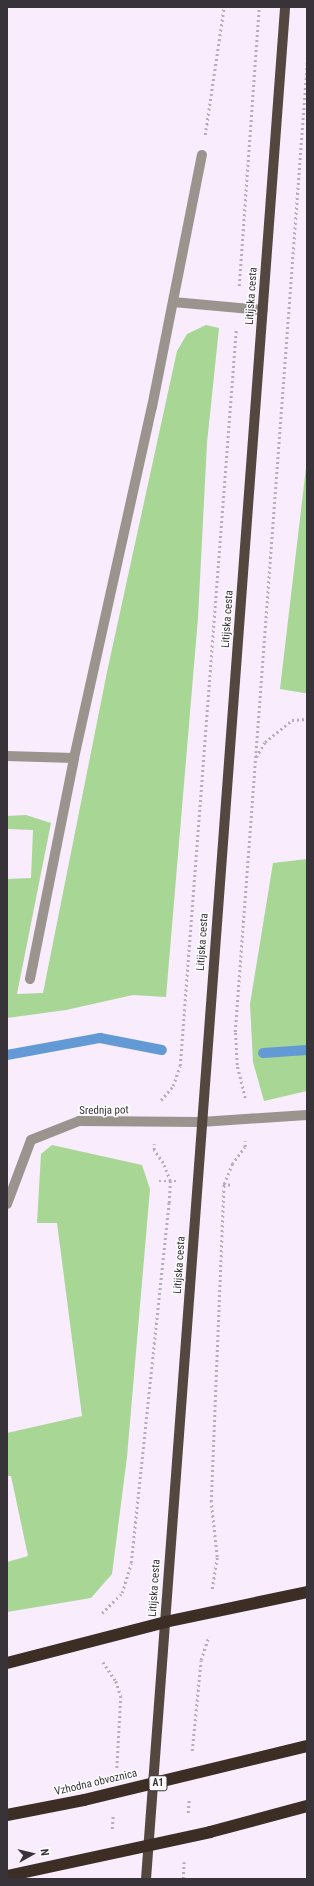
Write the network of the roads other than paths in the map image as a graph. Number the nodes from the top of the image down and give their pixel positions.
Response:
1 (285, 7) edge
2 (202, 155) road end
3 (173, 302) junction
4 (263, 310) junction
5 (7, 756) edge
6 (74, 758) junction
7 (30, 979) dead end
8 (307, 1114) edge
9 (201, 1122) junction
10 (7, 1204) edge
11 (307, 1592) edge
12 (165, 1622) junction
13 (7, 1663) edge
14 (307, 1746) edge
15 (307, 1806) edge
16 (7, 1815) edge
17 (7, 1876) edge
18 (146, 1879) edge

1 - 4 main road, Litijska cesta
2 - 3 street
3 - 4 street
3 - 6 street
4 - 9 main road, Litijska cesta
5 - 6 street
6 - 7 street
8 - 9 street, Srednja pot
9 - 10 street, Srednja pot
9 - 12 main road, Litijska cesta
11 - 12 highway
12 - 13 highway
12 - 18 main road, Litijska cesta
14 - 16 highway, Vzhodna obvoznica / A1
15 - 17 highway

